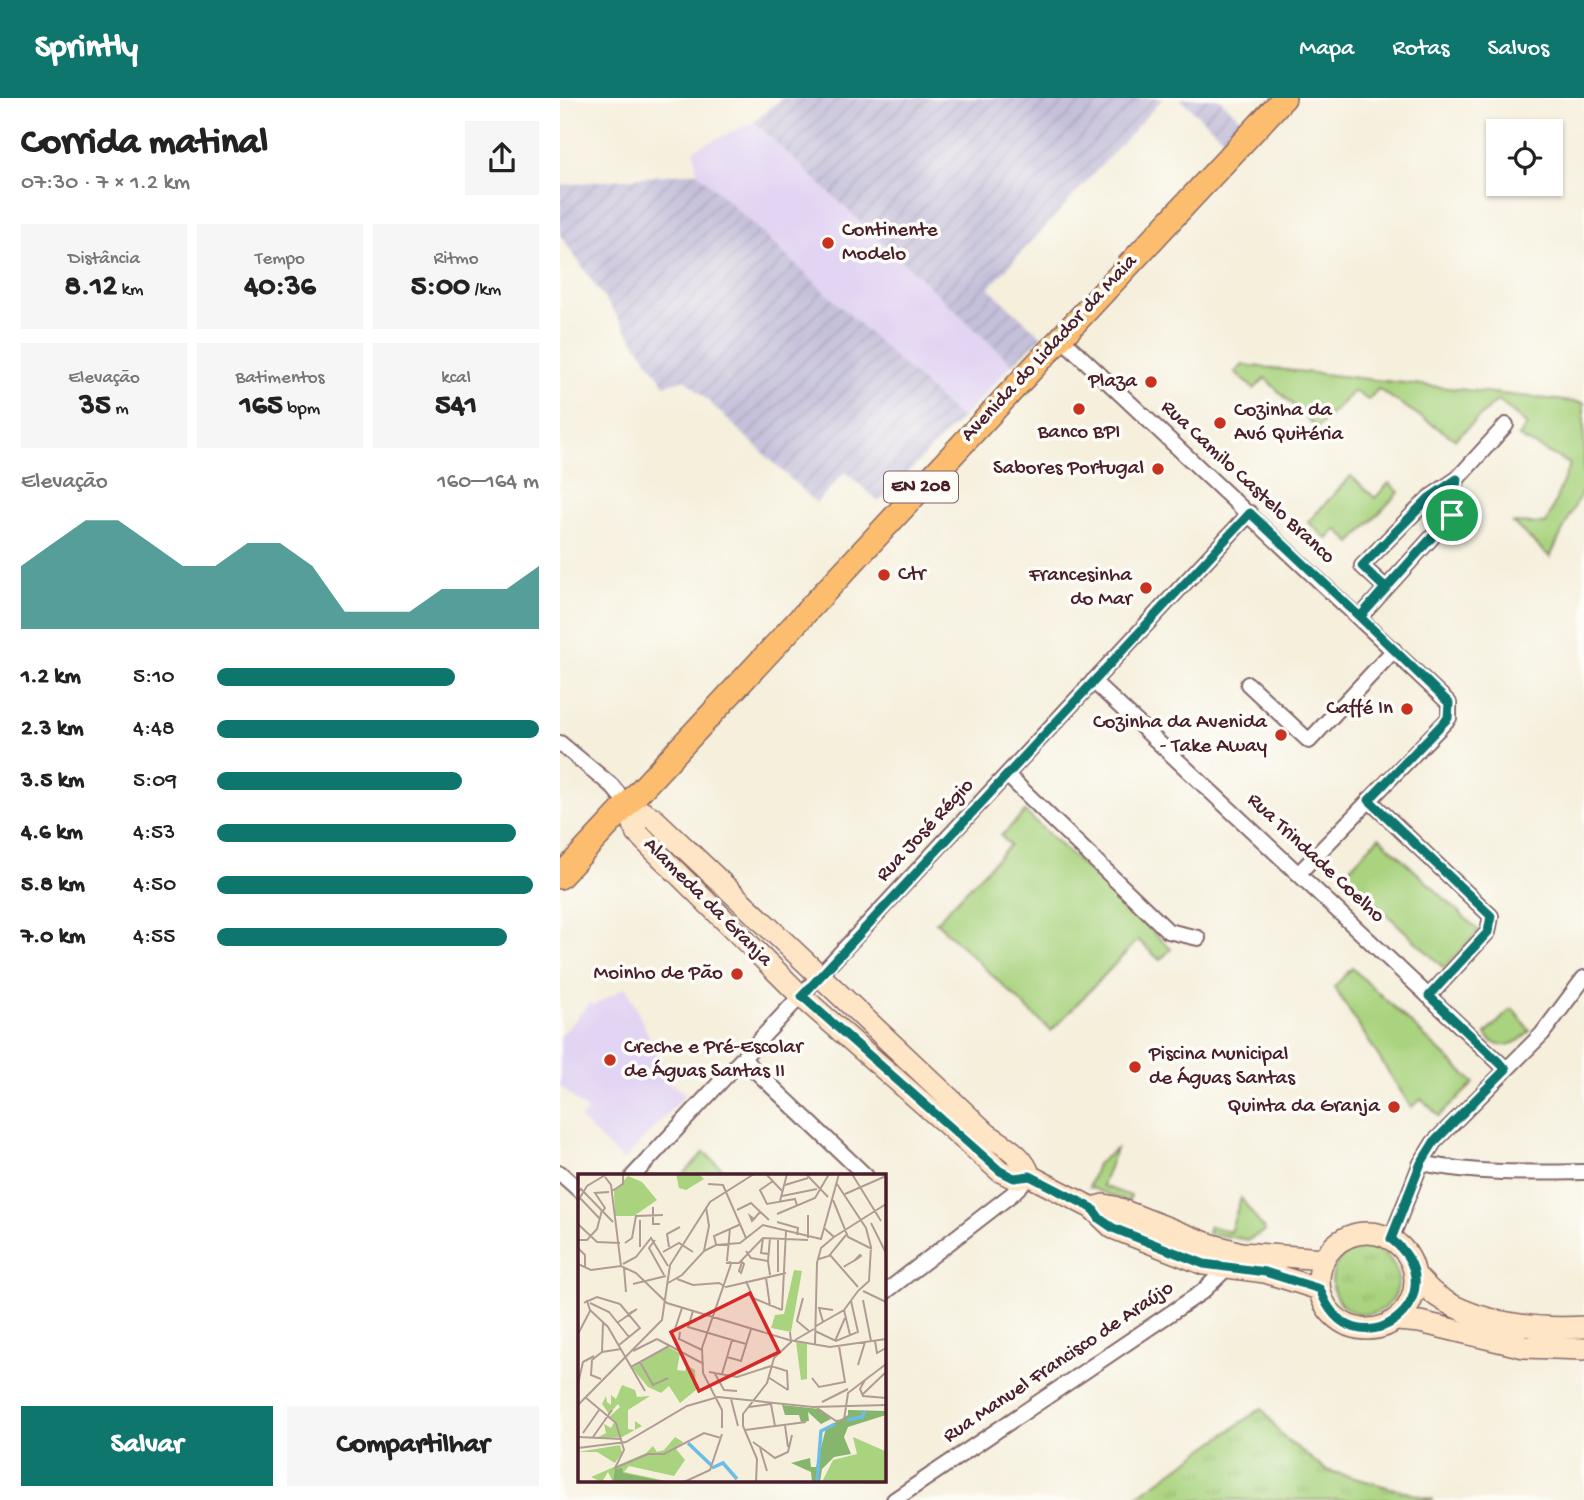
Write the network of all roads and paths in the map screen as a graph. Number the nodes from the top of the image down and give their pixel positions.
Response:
1 (1284, 98) edge
2 (1061, 338) junction
3 (1506, 425) dead end
4 (1457, 479) junction
5 (1250, 513) junction
6 (1385, 588) junction
7 (1360, 617) junction
8 (1394, 650) junction
9 (1093, 681) junction
10 (1248, 684) dead end
11 (560, 743) edge
12 (1007, 775) junction
13 (1369, 800) junction
14 (627, 804) junction
15 (1299, 873) junction
16 (560, 877) edge
17 (1198, 938) dead end
18 (821, 978) junction
19 (1584, 978) edge
20 (802, 996) junction
21 (1429, 996) junction
22 (743, 1059) junction
23 (1506, 1069) junction
24 (1421, 1163) junction
25 (1584, 1172) edge
26 (560, 1173) edge
27 (635, 1174) edge
28 (864, 1174) edge
29 (1030, 1176) junction
30 (578, 1189) edge
31 (1092, 1208) junction
32 (1391, 1239) junction
33 (1241, 1253) junction
34 (1324, 1259) junction
35 (1226, 1268) junction
36 (1416, 1276) junction
37 (1320, 1289) junction
38 (886, 1291) edge
39 (1397, 1320) junction
40 (1579, 1327) edge
41 (1580, 1349) edge
42 (894, 1500) edge

1 - 2 main road, Avenida do Lidador da Maia / EN 208
2 - 5 street, Rua Camilo Castelo Branco
2 - 14 main road, Avenida do Lidador da Maia / EN 208
3 - 4 street
4 - 6 street
4 - 6 street
5 - 7 street, Rua Camilo Castelo Branco
5 - 9 street, Rua José Régio
6 - 7 street
7 - 8 street, Rua Camilo Castelo Branco
8 - 10 street
8 - 13 street, Rua Camilo Castelo Branco
9 - 12 street, Rua José Régio
9 - 15 street, Rua Trindade Coelho
11 - 14 street
12 - 17 street
12 - 18 street, Rua José Régio
13 - 15 street, Rua Camilo Castelo Branco
13 - 21 street
14 - 16 main road, Avenida do Lidador da Maia / EN 208
14 - 18 street, Alameda da Granja
14 - 20 street, Alameda da Granja
15 - 21 street, Rua Trindade Coelho
18 - 20 street, Rua José Régio
18 - 29 street, Alameda da Granja
19 - 23 street
20 - 22 street, Rua José Régio
20 - 29 street, Alameda da Granja
21 - 23 street, Rua Trindade Coelho
22 - 27 street, Rua José Régio
22 - 28 street
23 - 24 street
24 - 25 street
24 - 32 street
26 - 30 street
29 - 31 street, Alameda da Granja
29 - 38 street
31 - 33 street, Alameda da Granja
31 - 35 street, Alameda da Granja
32 - 34 street
32 - 36 street
33 - 34 street, Alameda da Granja
33 - 35 street, Rua Manuel Francisco de Araújo
34 - 37 street
35 - 37 street, Alameda da Granja
35 - 42 street, Rua Manuel Francisco de Araújo
36 - 39 street
36 - 40 street
37 - 39 street
39 - 41 street

